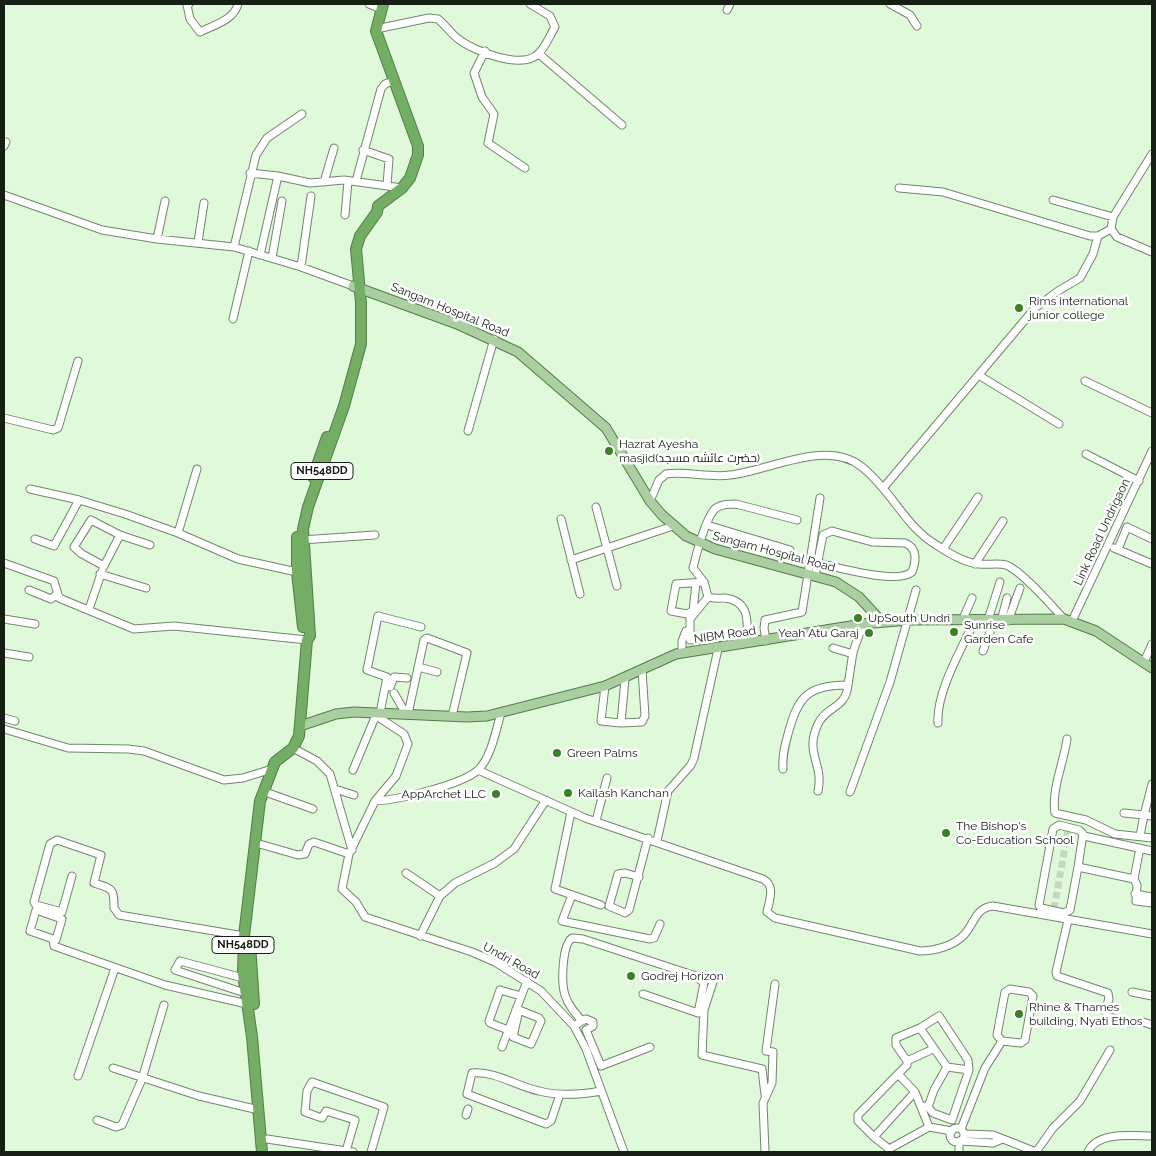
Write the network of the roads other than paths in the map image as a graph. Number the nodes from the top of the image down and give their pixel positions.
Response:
1 (189, 4) edge
2 (238, 4) edge
3 (369, 4) edge
4 (530, 4) edge
5 (890, 4) edge
6 (382, 6) edge
7 (917, 26) dead end
8 (378, 36) junction
9 (485, 52) junction
10 (539, 54) junction
11 (393, 81) junction
12 (302, 114) dead end
13 (622, 125) dead end
14 (334, 148) dead end
15 (363, 150) junction
16 (1152, 154) edge
17 (525, 168) dead end
18 (250, 173) junction
19 (278, 176) junction
20 (352, 181) junction
21 (324, 182) junction
22 (387, 185) junction
23 (402, 188) junction
24 (899, 188) dead end
25 (4, 195) edge
26 (311, 196) dead end
27 (1053, 200) dead end
28 (282, 201) dead end
29 (165, 202) dead end
30 (204, 203) dead end
31 (345, 215) dead end
32 (1113, 217) junction
33 (1111, 229) junction
34 (1098, 236) junction
35 (157, 239) junction
36 (198, 242) junction
37 (234, 247) junction
38 (249, 251) junction
39 (1152, 252) edge
40 (260, 255) junction
41 (272, 258) junction
42 (301, 267) junction
43 (356, 287) junction
44 (233, 319) dead end
45 (494, 340) junction
46 (78, 361) dead end
47 (980, 376) junction
48 (1085, 381) dead end
49 (1152, 413) edge
50 (4, 418) edge
51 (1059, 424) dead end
52 (468, 431) dead end
53 (1152, 451) edge
54 (1086, 454) dead end
55 (197, 469) dead end
56 (1139, 481) junction
57 (884, 487) junction
58 (30, 489) dead end
59 (978, 497) dead end
60 (820, 498) dead end
61 (79, 500) junction
62 (650, 501) junction
63 (596, 507) dead end
64 (561, 519) dead end
65 (797, 520) dead end
66 (1004, 521) dead end
67 (707, 525) junction
68 (673, 526) junction
69 (178, 532) junction
70 (120, 535) junction
71 (375, 535) dead end
72 (1152, 538) edge
73 (35, 539) dead end
74 (300, 540) junction
75 (700, 544) junction
76 (150, 545) dead end
77 (1109, 546) junction
78 (607, 548) junction
79 (943, 549) junction
80 (1118, 549) junction
81 (790, 550) dead end
82 (571, 560) junction
83 (4, 563) edge
84 (817, 563) junction
85 (976, 564) junction
86 (1152, 564) edge
87 (104, 566) junction
88 (297, 572) junction
89 (100, 574) junction
90 (812, 575) junction
91 (704, 582) junction
92 (1000, 582) dead end
93 (696, 583) junction
94 (617, 586) dead end
95 (146, 588) dead end
96 (1020, 588) dead end
97 (29, 590) dead end
98 (916, 590) dead end
99 (580, 594) dead end
100 (56, 595) junction
101 (708, 597) junction
102 (972, 598) dead end
103 (1007, 598) dead end
104 (89, 609) junction
105 (4, 619) edge
106 (963, 619) junction
107 (909, 620) junction
108 (975, 620) junction
109 (1068, 620) junction
110 (998, 621) junction
111 (882, 622) junction
112 (35, 624) dead end
113 (864, 624) junction
114 (421, 627) dead end
115 (686, 631) dead end
116 (307, 640) junction
117 (766, 642) junction
118 (1152, 644) edge
119 (833, 648) dead end
120 (718, 649) junction
121 (983, 651) dead end
122 (4, 653) edge
123 (682, 654) junction
124 (853, 654) junction
125 (29, 657) dead end
126 (1148, 665) edge
127 (418, 667) junction
128 (642, 670) junction
129 (437, 672) dead end
130 (407, 678) dead end
131 (625, 679) junction
132 (848, 685) junction
133 (605, 686) junction
134 (389, 692) junction
135 (378, 713) junction
136 (502, 713) junction
137 (407, 714) junction
138 (452, 716) junction
139 (4, 718) edge
140 (15, 721) dead end
141 (621, 723) junction
142 (938, 723) dead end
143 (300, 726) junction
144 (4, 729) edge
145 (1067, 739) dead end
146 (293, 748) junction
147 (272, 769) junction
148 (783, 769) dead end
149 (353, 770) dead end
150 (478, 770) junction
151 (607, 778) dead end
152 (267, 782) junction
153 (1152, 784) edge
154 (335, 788) junction
155 (818, 791) dead end
156 (850, 792) dead end
157 (268, 793) junction
158 (354, 795) dead end
159 (546, 800) junction
160 (375, 801) junction
161 (313, 809) dead end
162 (571, 812) junction
163 (1124, 813) dead end
164 (1148, 815) edge
165 (1082, 819) junction
166 (596, 821) junction
167 (1081, 833) junction
168 (1140, 836) junction
169 (648, 838) junction
170 (1152, 838) edge
171 (657, 841) junction
172 (259, 843) junction
173 (1140, 848) junction
174 (1152, 851) edge
175 (350, 852) junction
176 (1078, 868) junction
177 (406, 873) dead end
178 (72, 876) dead end
179 (639, 877) junction
180 (1134, 878) junction
181 (1135, 894) junction
182 (572, 895) junction
183 (440, 896) junction
184 (1152, 896) edge
185 (1152, 903) edge
186 (601, 905) dead end
187 (1068, 920) junction
188 (660, 924) dead end
189 (1152, 934) edge
190 (244, 936) junction
191 (420, 936) junction
192 (53, 941) junction
193 (115, 968) junction
194 (705, 975) dead end
195 (243, 978) junction
196 (527, 981) junction
197 (775, 984) dead end
198 (1132, 992) dead end
199 (245, 993) junction
200 (642, 994) dead end
201 (521, 996) junction
202 (1152, 996) edge
203 (247, 1004) junction
204 (164, 1005) dead end
205 (517, 1010) junction
206 (582, 1021) junction
207 (1152, 1025) edge
208 (574, 1026) junction
209 (920, 1028) junction
210 (508, 1030) junction
211 (586, 1030) junction
212 (578, 1036) junction
213 (1002, 1041) junction
214 (502, 1047) dead end
215 (650, 1047) dead end
216 (933, 1049) junction
217 (1110, 1050) dead end
218 (907, 1061) junction
219 (947, 1067) junction
220 (113, 1068) dead end
221 (969, 1070) junction
222 (898, 1074) junction
223 (78, 1076) dead end
224 (142, 1079) junction
225 (600, 1091) junction
226 (914, 1092) junction
227 (560, 1094) junction
228 (765, 1098) junction
229 (920, 1105) junction
230 (928, 1107) junction
231 (259, 1110) junction
232 (97, 1120) dead end
233 (928, 1127) junction
234 (952, 1131) junction
235 (961, 1136) junction
236 (1152, 1136) edge
237 (874, 1137) junction
238 (267, 1139) junction
239 (262, 1152) edge
240 (268, 1152) edge
241 (349, 1152) edge
242 (371, 1152) edge
243 (624, 1152) edge
244 (765, 1152) edge
245 (959, 1152) edge
246 (1036, 1152) edge
247 (1088, 1152) edge

1 - 2 street
3 - 6 street
4 - 10 street
5 - 7 street
6 - 8 highway
8 - 9 street
8 - 11 highway, NH548DD
9 - 10 street
9 - 17 street
10 - 13 street
11 - 15 street
11 - 23 highway, NH548DD
12 - 18 street
14 - 21 street
15 - 20 street
15 - 22 street
16 - 32 street
18 - 19 street
18 - 37 street
19 - 21 street
19 - 40 street
20 - 21 street
20 - 22 street
20 - 31 street
22 - 23 street
23 - 43 highway, NH548DD
24 - 34 street
25 - 35 street
26 - 42 street
27 - 32 street
28 - 41 street
29 - 35 street
30 - 36 street
32 - 33 street
33 - 34 street
33 - 39 street
34 - 47 street
35 - 36 street
36 - 37 street
37 - 38 street
38 - 40 street
38 - 44 street
40 - 41 street
41 - 42 street
42 - 43 street
43 - 45 main road, Sangam Hospital Road
43 - 74 highway, NH548DD
45 - 52 street
45 - 62 main road, Sangam Hospital Road
46 - 50 street
47 - 51 street
47 - 57 street
48 - 49 street
53 - 56 street, Link Road Undrigaon
54 - 56 street
55 - 69 street
56 - 77 street, Link Road Undrigaon
57 - 62 street
57 - 79 street
58 - 61 street
59 - 79 street
60 - 90 street
61 - 69 street
61 - 73 street
62 - 68 main road, Sangam Hospital Road
63 - 78 street
64 - 82 street
65 - 67 street
66 - 85 street
67 - 75 street
67 - 81 street
68 - 75 main road, Sangam Hospital Road
68 - 78 street
69 - 88 street
70 - 76 street
70 - 87 street
70 - 87 street
71 - 74 street
72 - 80 street
74 - 88 highway, NH548DD
74 - 116 highway, NH548DD
75 - 90 main road, Sangam Hospital Road
75 - 91 street
77 - 80 street
77 - 109 street, Link Road Undrigaon
78 - 82 street
78 - 94 street
79 - 85 street
80 - 86 street
82 - 99 street
83 - 100 street
84 - 84 street
84 - 90 street
85 - 109 street
87 - 89 street
88 - 116 highway, NH548DD
89 - 95 street
89 - 104 street
90 - 111 main road, Sangam Hospital Road
90 - 117 street
91 - 93 street
91 - 101 street
92 - 110 street
93 - 93 street
96 - 110 street
97 - 100 street
98 - 107 street
100 - 104 street
101 - 101 street
102 - 106 street
103 - 110 street
104 - 116 street
105 - 112 street
106 - 107 main road, NIBM Road
106 - 108 main road, NIBM Road
107 - 111 main road, NIBM Road
107 - 156 street
108 - 110 main road, NIBM Road
108 - 142 street
109 - 110 main road, NIBM Road
109 - 126 main road, NIBM Road
110 - 121 street
111 - 113 main road, NIBM Road
113 - 117 main road, NIBM Road
113 - 124 street
114 - 134 street
115 - 123 street
116 - 143 highway, NH548DD
117 - 120 main road, NIBM Road
118 - 126 street
119 - 124 street
120 - 123 main road, NIBM Road
120 - 171 street
122 - 125 street
123 - 128 main road, NIBM Road
124 - 132 street
127 - 129 street
127 - 137 street
127 - 138 street
128 - 131 main road, NIBM Road
128 - 141 street
130 - 134 street
131 - 133 main road, NIBM Road
131 - 141 street
132 - 148 street
132 - 155 street
133 - 136 main road, NIBM Road
133 - 141 street
134 - 135 street
134 - 137 street
135 - 137 main road, NIBM Road
135 - 143 main road, NIBM Road
135 - 149 street
135 - 160 street, Undri Road
136 - 138 main road, NIBM Road
136 - 150 street
137 - 138 main road, NIBM Road
139 - 140 street
143 - 146 highway, NH548DD
144 - 147 street
145 - 165 street
146 - 147 highway, NH548DD
146 - 154 street, Undri Road
147 - 152 highway, NH548DD
150 - 159 street
150 - 160 street
151 - 166 street
152 - 157 highway, NH548DD
152 - 172 highway, NH548DD
153 - 164 street
154 - 158 street
154 - 175 street, Undri Road
157 - 161 street
157 - 172 highway, NH548DD
159 - 162 street
159 - 183 street
160 - 175 street, Undri Road
162 - 166 street
162 - 182 street
163 - 164 street
164 - 168 street
165 - 167 street
165 - 168 street
166 - 169 street
167 - 173 street
167 - 176 street
167 - 176 street
168 - 170 street
169 - 171 street
169 - 179 street
171 - 187 street
172 - 175 street
172 - 190 highway, NH548DD
172 - 238 highway, NH548DD
173 - 174 street
173 - 180 street
175 - 191 street, Undri Road
176 - 180 street
177 - 183 street
178 - 190 street
179 - 179 street
180 - 181 street
181 - 184 street
181 - 185 street
182 - 186 street
182 - 188 street
183 - 191 street
187 - 189 street
187 - 207 street
190 - 195 highway, NH548DD
191 - 196 street, Undri Road
192 - 192 street
192 - 193 street
193 - 203 street
193 - 223 street
194 - 228 street
195 - 199 highway, NH548DD
195 - 199 street
196 - 201 street
196 - 208 street, Undri Road
197 - 228 street
198 - 202 street
199 - 203 highway, NH548DD
200 - 206 street
201 - 205 street
201 - 210 street
203 - 231 highway, NH548DD
204 - 224 street
205 - 205 street
205 - 210 street
206 - 208 street
206 - 211 street
208 - 212 street, Undri Road
209 - 216 street
209 - 218 street
209 - 221 street
210 - 214 street
211 - 212 street
211 - 215 street
212 - 225 street, Undri Road
213 - 213 street
213 - 235 street
216 - 218 street
216 - 219 street
217 - 246 street
218 - 222 street
219 - 221 street
219 - 230 street
220 - 224 street
221 - 230 street
222 - 226 street
222 - 237 street
224 - 231 street
224 - 232 street
225 - 227 street
225 - 243 street, Undri Road
226 - 229 street
226 - 237 street
227 - 227 street
228 - 244 street
229 - 230 street
229 - 233 street
231 - 239 highway, NH548DD
233 - 234 street
233 - 237 street
234 - 235 street
234 - 235 street
235 - 245 street
235 - 246 street
236 - 247 street
238 - 240 highway, NH548DD
238 - 241 street
241 - 242 street

